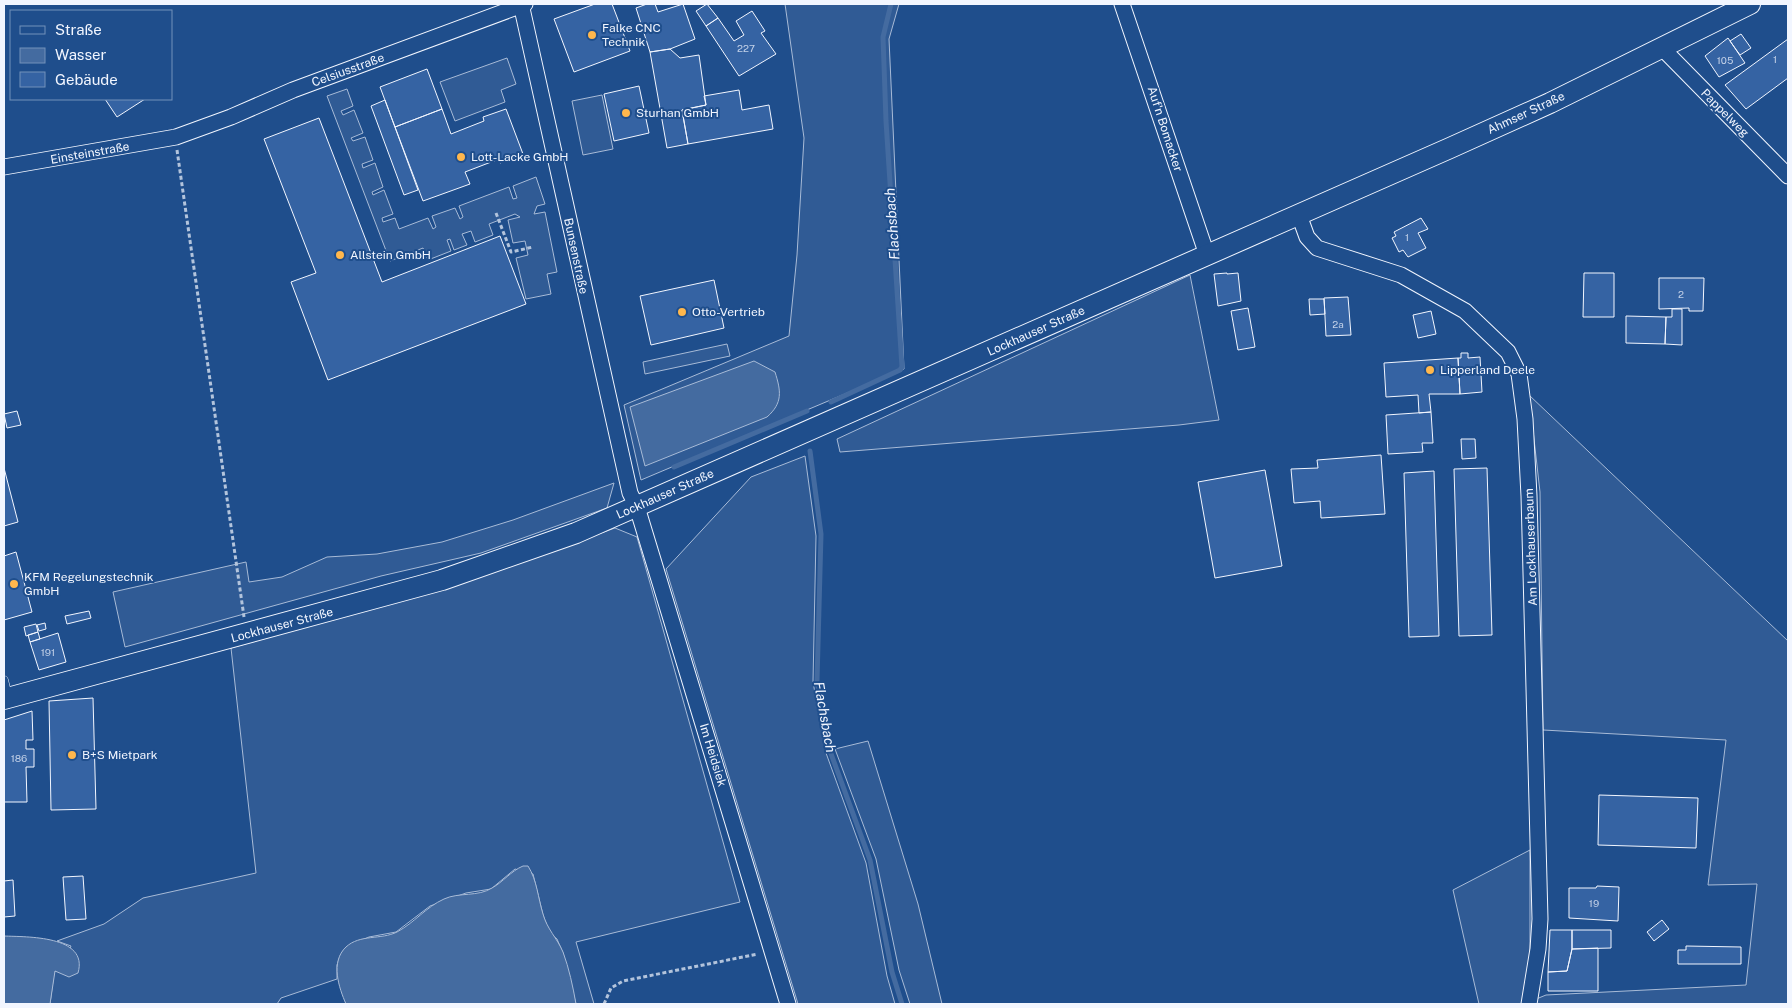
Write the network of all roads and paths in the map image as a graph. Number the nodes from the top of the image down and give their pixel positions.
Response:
1 (522, 4) edge
2 (1122, 4) edge
3 (1750, 4) edge
4 (1662, 48) junction
5 (176, 137) junction
6 (4, 167) edge
7 (1788, 176) edge
8 (496, 214) dead end
9 (1299, 215) junction
10 (533, 247) dead end
11 (1207, 255) junction
12 (637, 507) junction
13 (241, 604) dead end
14 (5, 692) edge
15 (774, 952) junction
16 (604, 1004) edge
17 (788, 1004) edge
18 (1529, 1004) edge

1 - 5 street, Celsiusstraße
1 - 12 street, Bunsenstraße
2 - 11 street, Auf'n Bomacker
3 - 4 street, Ahmser Straße
4 - 7 street, Pappelweg
4 - 9 street, Ahmser Straße
5 - 6 street, Einsteinstraße
5 - 13 path
8 - 10 path
9 - 11 street, Lockhauser Straße
9 - 18 street, Am Lockhauserbaum
11 - 12 street, Lockhauser Straße
12 - 14 street, Lockhauser Straße
12 - 15 street, Im Heidsiek
15 - 16 path
15 - 17 street, Im Heidsiek

